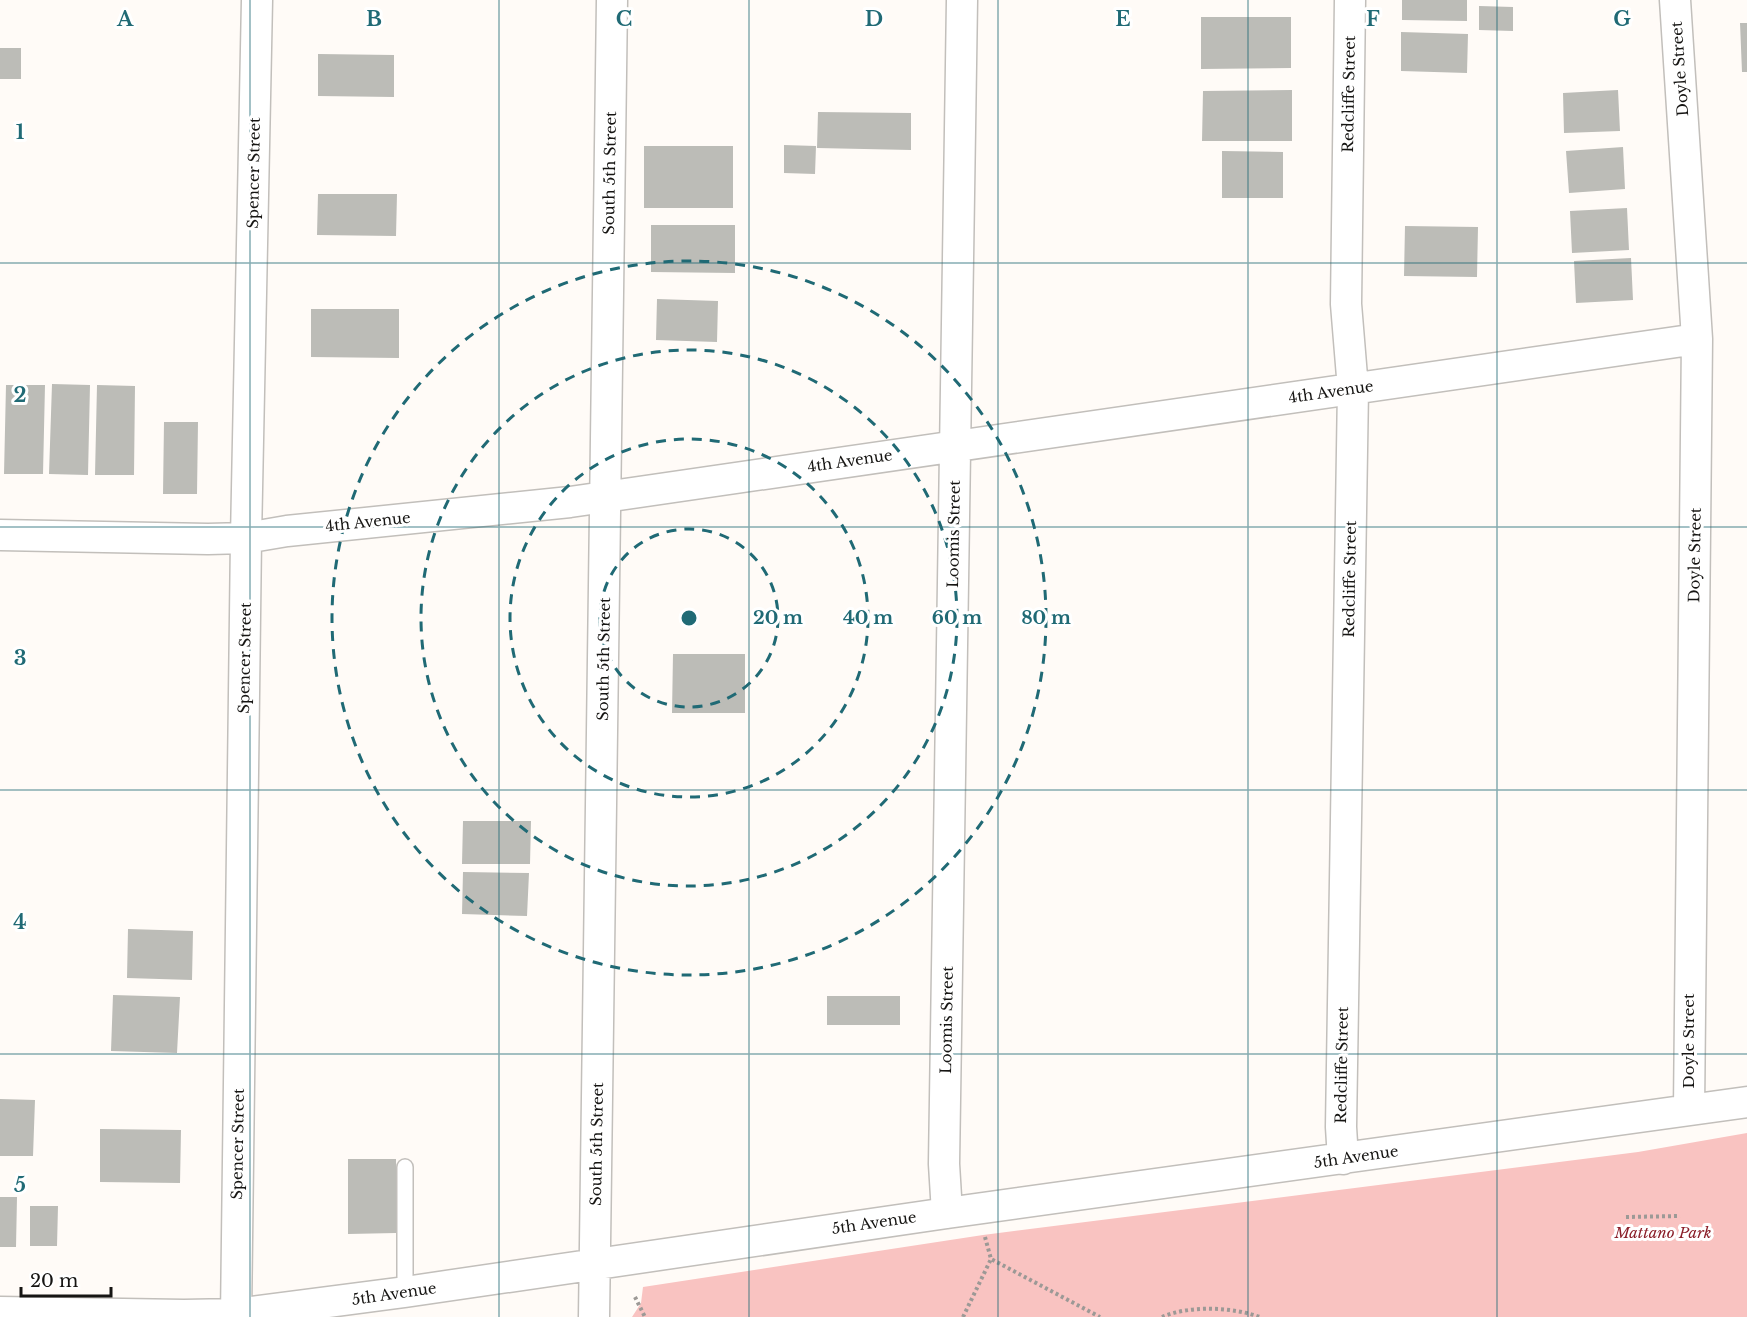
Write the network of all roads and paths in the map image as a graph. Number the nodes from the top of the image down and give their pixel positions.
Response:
1 (257, 0) edge
2 (612, 0) edge
3 (962, 0) edge
4 (1350, 0) edge
5 (1675, 0) edge
6 (1697, 339) junction
7 (1353, 389) junction
8 (956, 446) junction
9 (606, 497) junction
10 (0, 535) edge
11 (246, 538) junction
12 (1747, 1102) edge
13 (1689, 1110) junction
14 (1343, 1159) junction
15 (405, 1167) dead end
16 (947, 1213) junction
17 (1680, 1216) dead end
18 (1626, 1217) dead end
19 (985, 1237) dead end
20 (991, 1259) junction
21 (596, 1263) junction
22 (405, 1293) junction
23 (635, 1297) dead end
24 (0, 1312) edge
25 (236, 1315) edge
26 (594, 1317) edge
27 (645, 1317) edge
28 (963, 1317) edge
29 (1100, 1317) edge
30 (1162, 1317) edge
31 (1260, 1317) edge

1 - 11 street, Spencer Street
2 - 9 street, South 5th Street
3 - 8 street, Loomis Street
4 - 7 street, Redcliffe Street
5 - 6 street, Doyle Street
6 - 7 street, 4th Avenue
6 - 13 street, Doyle Street
7 - 8 street, 4th Avenue
7 - 14 street, Redcliffe Street
8 - 9 street, 4th Avenue
8 - 16 street, Loomis Street
9 - 11 street, 4th Avenue
9 - 21 street, South 5th Street
10 - 11 street, 4th Avenue
11 - 25 street, Spencer Street
12 - 13 street, 5th Avenue
13 - 14 street, 5th Avenue
14 - 16 street, 5th Avenue
15 - 22 lane
16 - 21 street, 5th Avenue
17 - 18 path
19 - 20 path
20 - 28 path
20 - 29 path
21 - 22 street, 5th Avenue
21 - 26 street, South 5th Street
22 - 25 street, 5th Avenue
23 - 27 path
24 - 25 street, 5th Avenue
30 - 31 path

